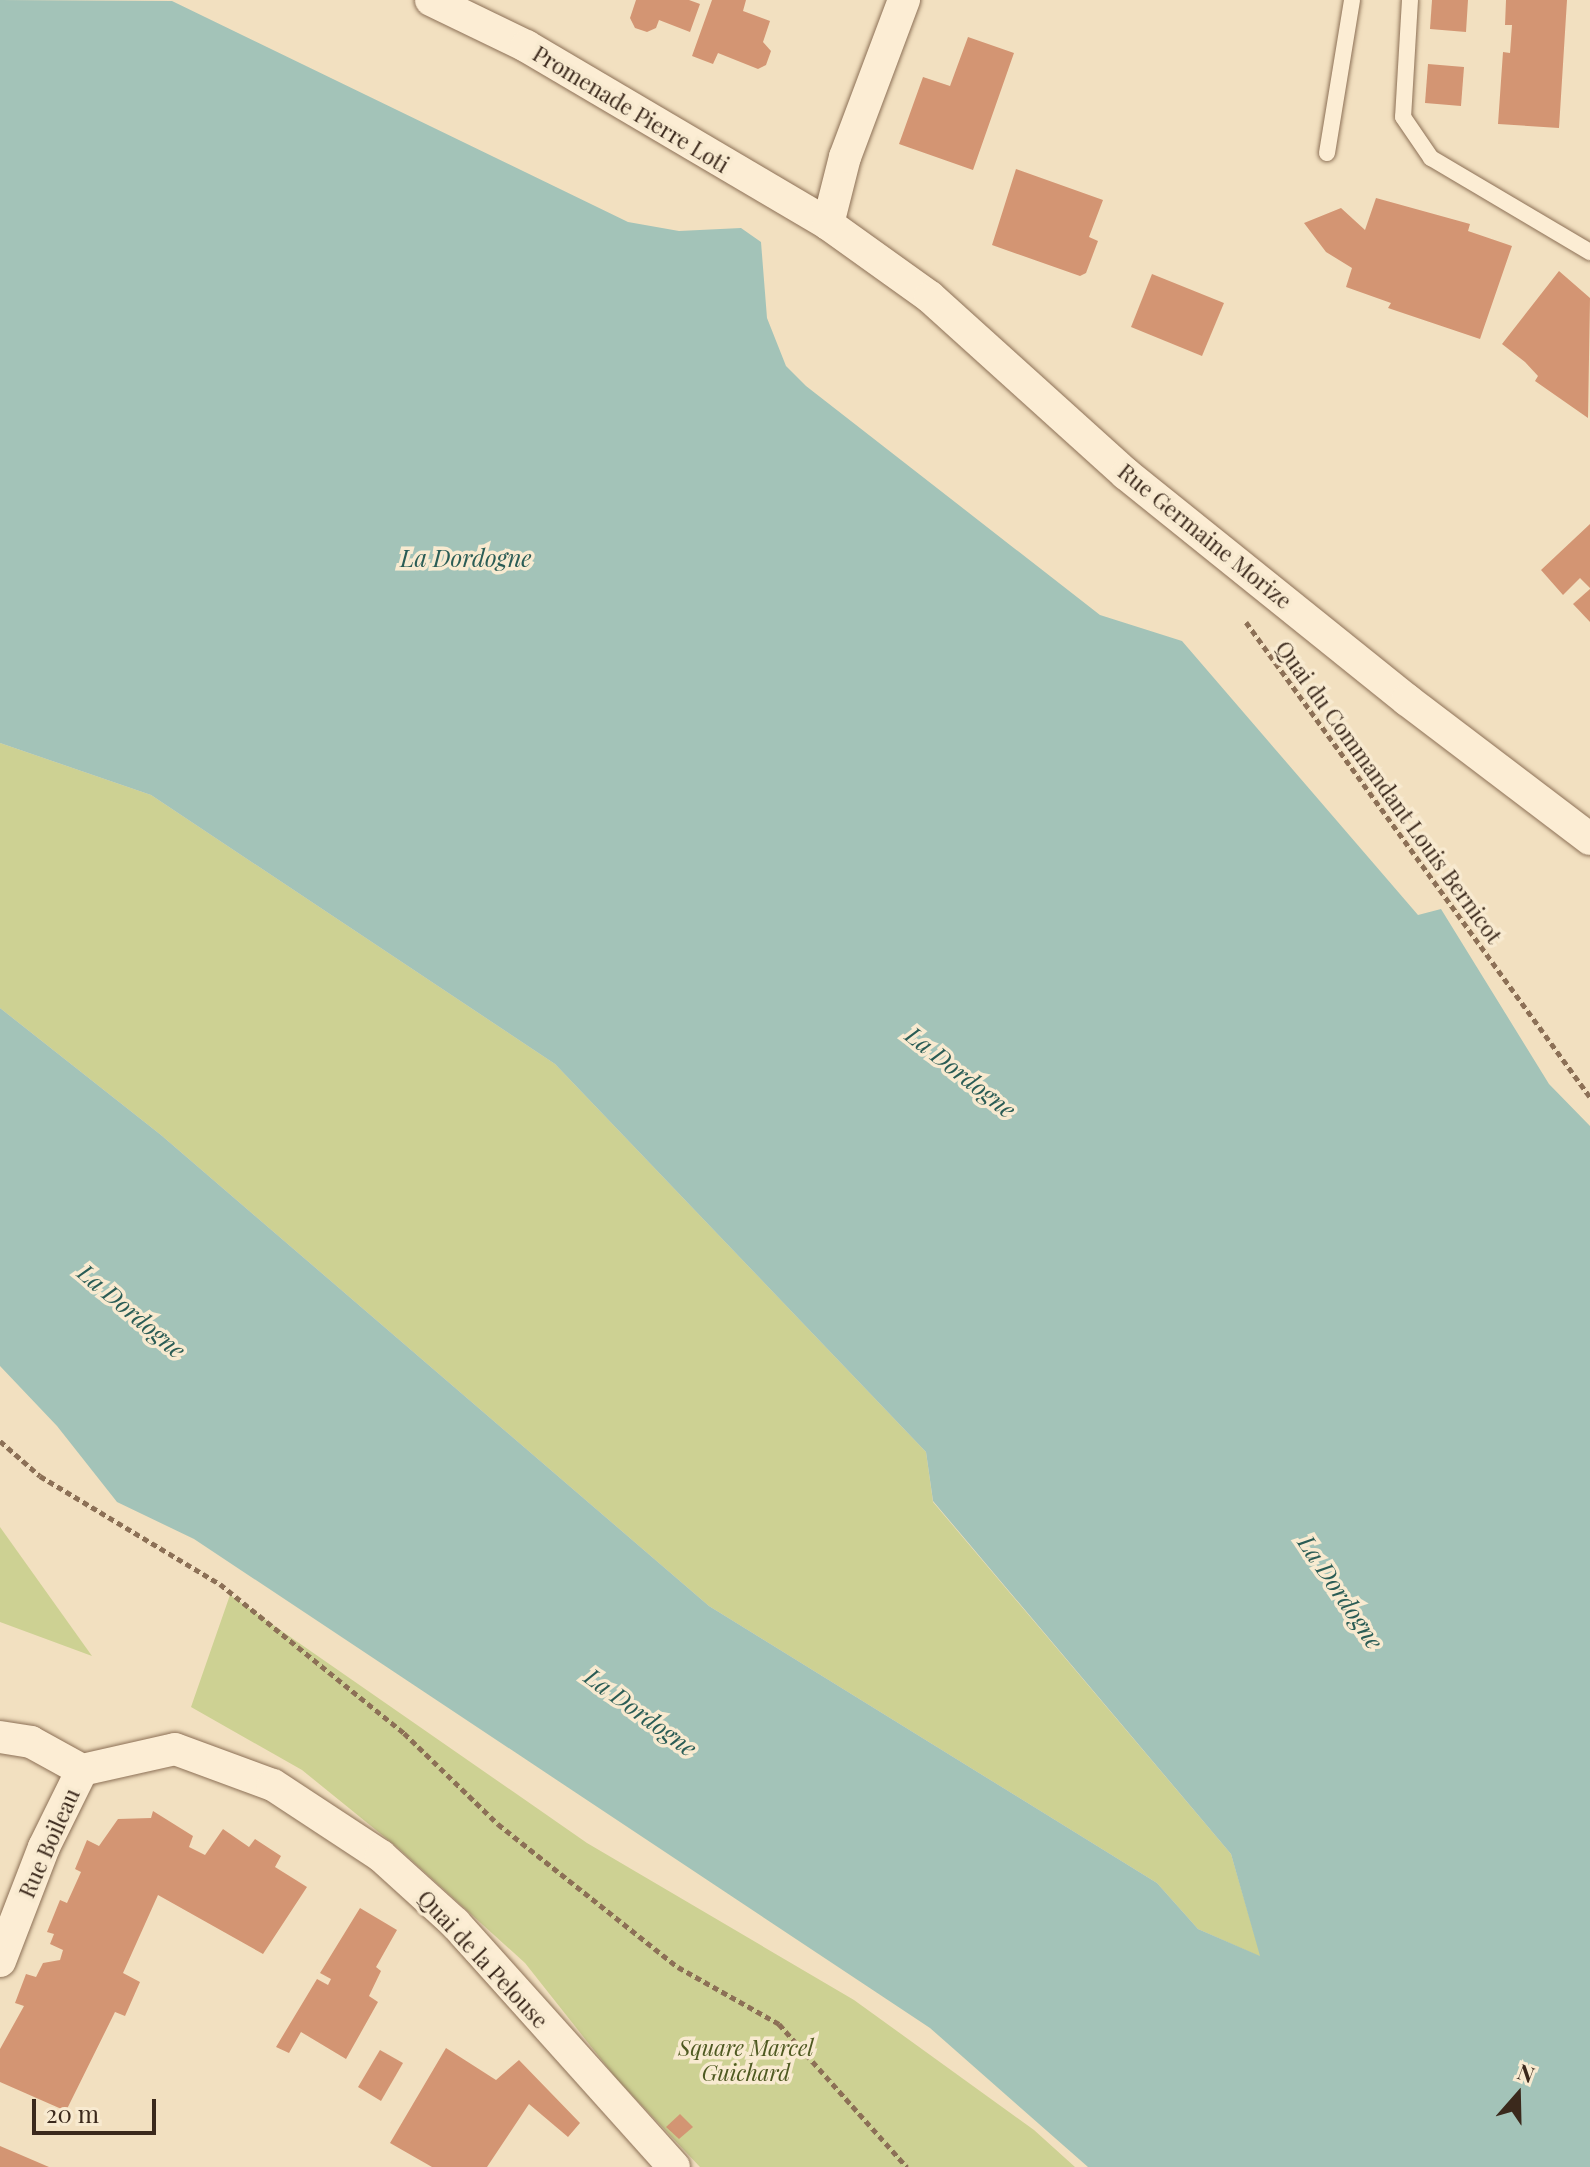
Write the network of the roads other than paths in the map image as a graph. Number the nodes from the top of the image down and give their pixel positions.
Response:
1 (431, 0) edge
2 (904, 0) edge
3 (1352, 0) edge
4 (1410, 0) edge
5 (1327, 153) dead end
6 (828, 224) junction
7 (1590, 252) edge
8 (1590, 839) edge
9 (0, 1737) edge
10 (82, 1770) junction
11 (0, 1961) edge
12 (674, 2167) edge

1 - 6 street, Promenade Pierre Loti
2 - 6 street
3 - 5 lane
4 - 7 lane
6 - 8 street, Rue Germaine Morize
9 - 10 street
10 - 11 street, Rue Boileau
10 - 12 street, Quai de la Pelouse

